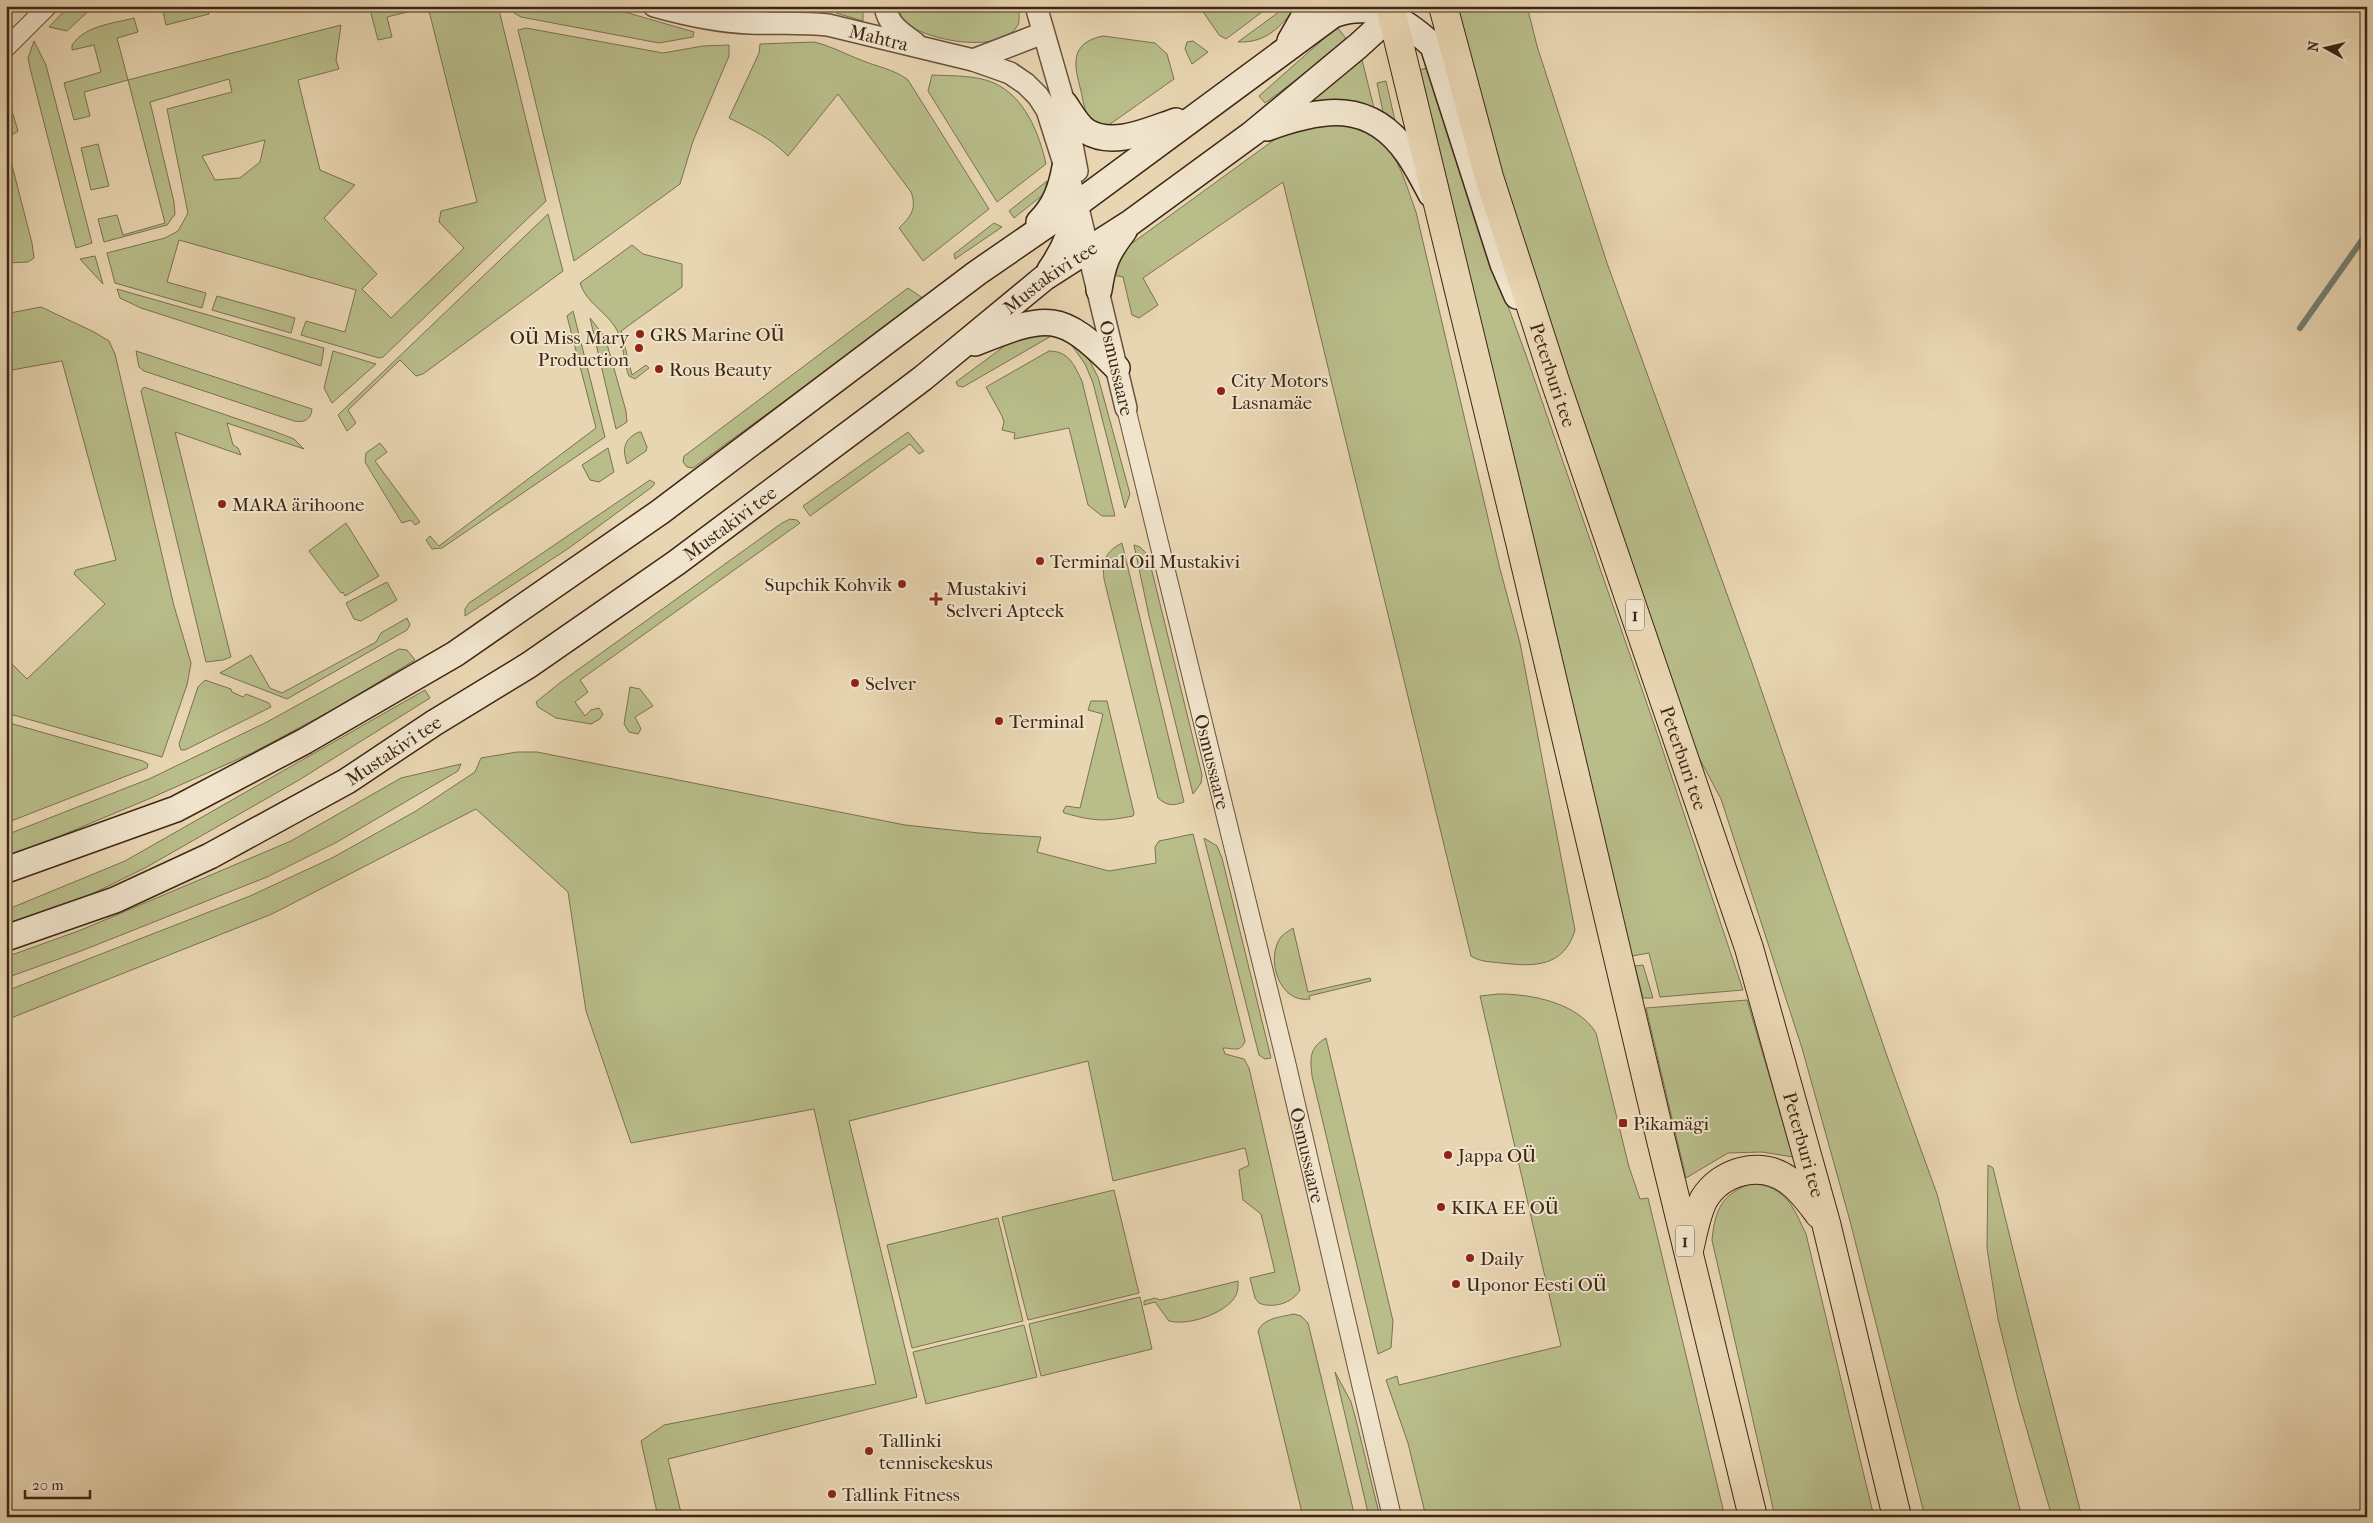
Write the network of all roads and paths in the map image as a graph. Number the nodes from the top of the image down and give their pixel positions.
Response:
1 (48, 6) edge
2 (654, 6) edge
3 (759, 6) edge
4 (885, 6) edge
5 (1036, 6) edge
6 (1310, 6) edge
7 (1443, 6) edge
8 (1393, 9) edge
9 (718, 20) junction
10 (1043, 32) junction
11 (6, 48) edge
12 (1286, 48) junction
13 (924, 49) junction
14 (973, 60) junction
15 (1064, 103) junction
16 (1200, 112) junction
17 (1253, 132) junction
18 (1065, 167) junction
19 (1439, 208) junction
20 (1083, 211) junction
21 (1130, 223) junction
22 (1020, 244) junction
23 (1087, 249) junction
24 (1044, 278) junction
25 (1099, 290) junction
26 (956, 350) junction
27 (1117, 368) junction
28 (1555, 380) junction
29 (1126, 408) joint
30 (35, 860) junction
31 (6, 870) edge
32 (6, 885) edge
33 (6, 938) edge
34 (1826, 1223) junction
35 (1688, 1252) junction
36 (1392, 1517) edge
37 (1753, 1517) edge
38 (1897, 1517) edge

1 - 11 street
2 - 9 street, Mahtra
3 - 9 street
4 - 13 street
5 - 10 street
6 - 12 main road
7 - 28 highway, Peterburi tee / 1
8 - 12 main road
8 - 17 main road, Mustakivi tee
8 - 19 highway, 1
8 - 28 main road
9 - 13 street, Mahtra
10 - 14 street
10 - 15 street
12 - 16 main road
13 - 14 street, Mahtra
14 - 18 street, Mahtra
15 - 16 main road
15 - 20 street
16 - 20 main road
17 - 19 main road
17 - 21 main road, Mustakivi tee
18 - 20 street, Mahtra
18 - 22 main road
19 - 35 highway, 1
20 - 21 main road
20 - 22 main road
20 - 23 main road
20 - 24 main road
21 - 23 main road, Mustakivi tee
21 - 25 main road
22 - 30 main road
23 - 24 main road, Mustakivi tee
23 - 25 street, Osmussaare
24 - 26 main road, Mustakivi tee
25 - 27 street, Osmussaare
26 - 27 main road
26 - 33 main road, Mustakivi tee
27 - 29 street, Osmussaare
28 - 34 highway, Peterburi tee / 1
29 - 36 street, Osmussaare
30 - 31 main road
30 - 32 main road
34 - 35 highway
34 - 38 highway, Peterburi tee / 1
35 - 37 highway, 1

